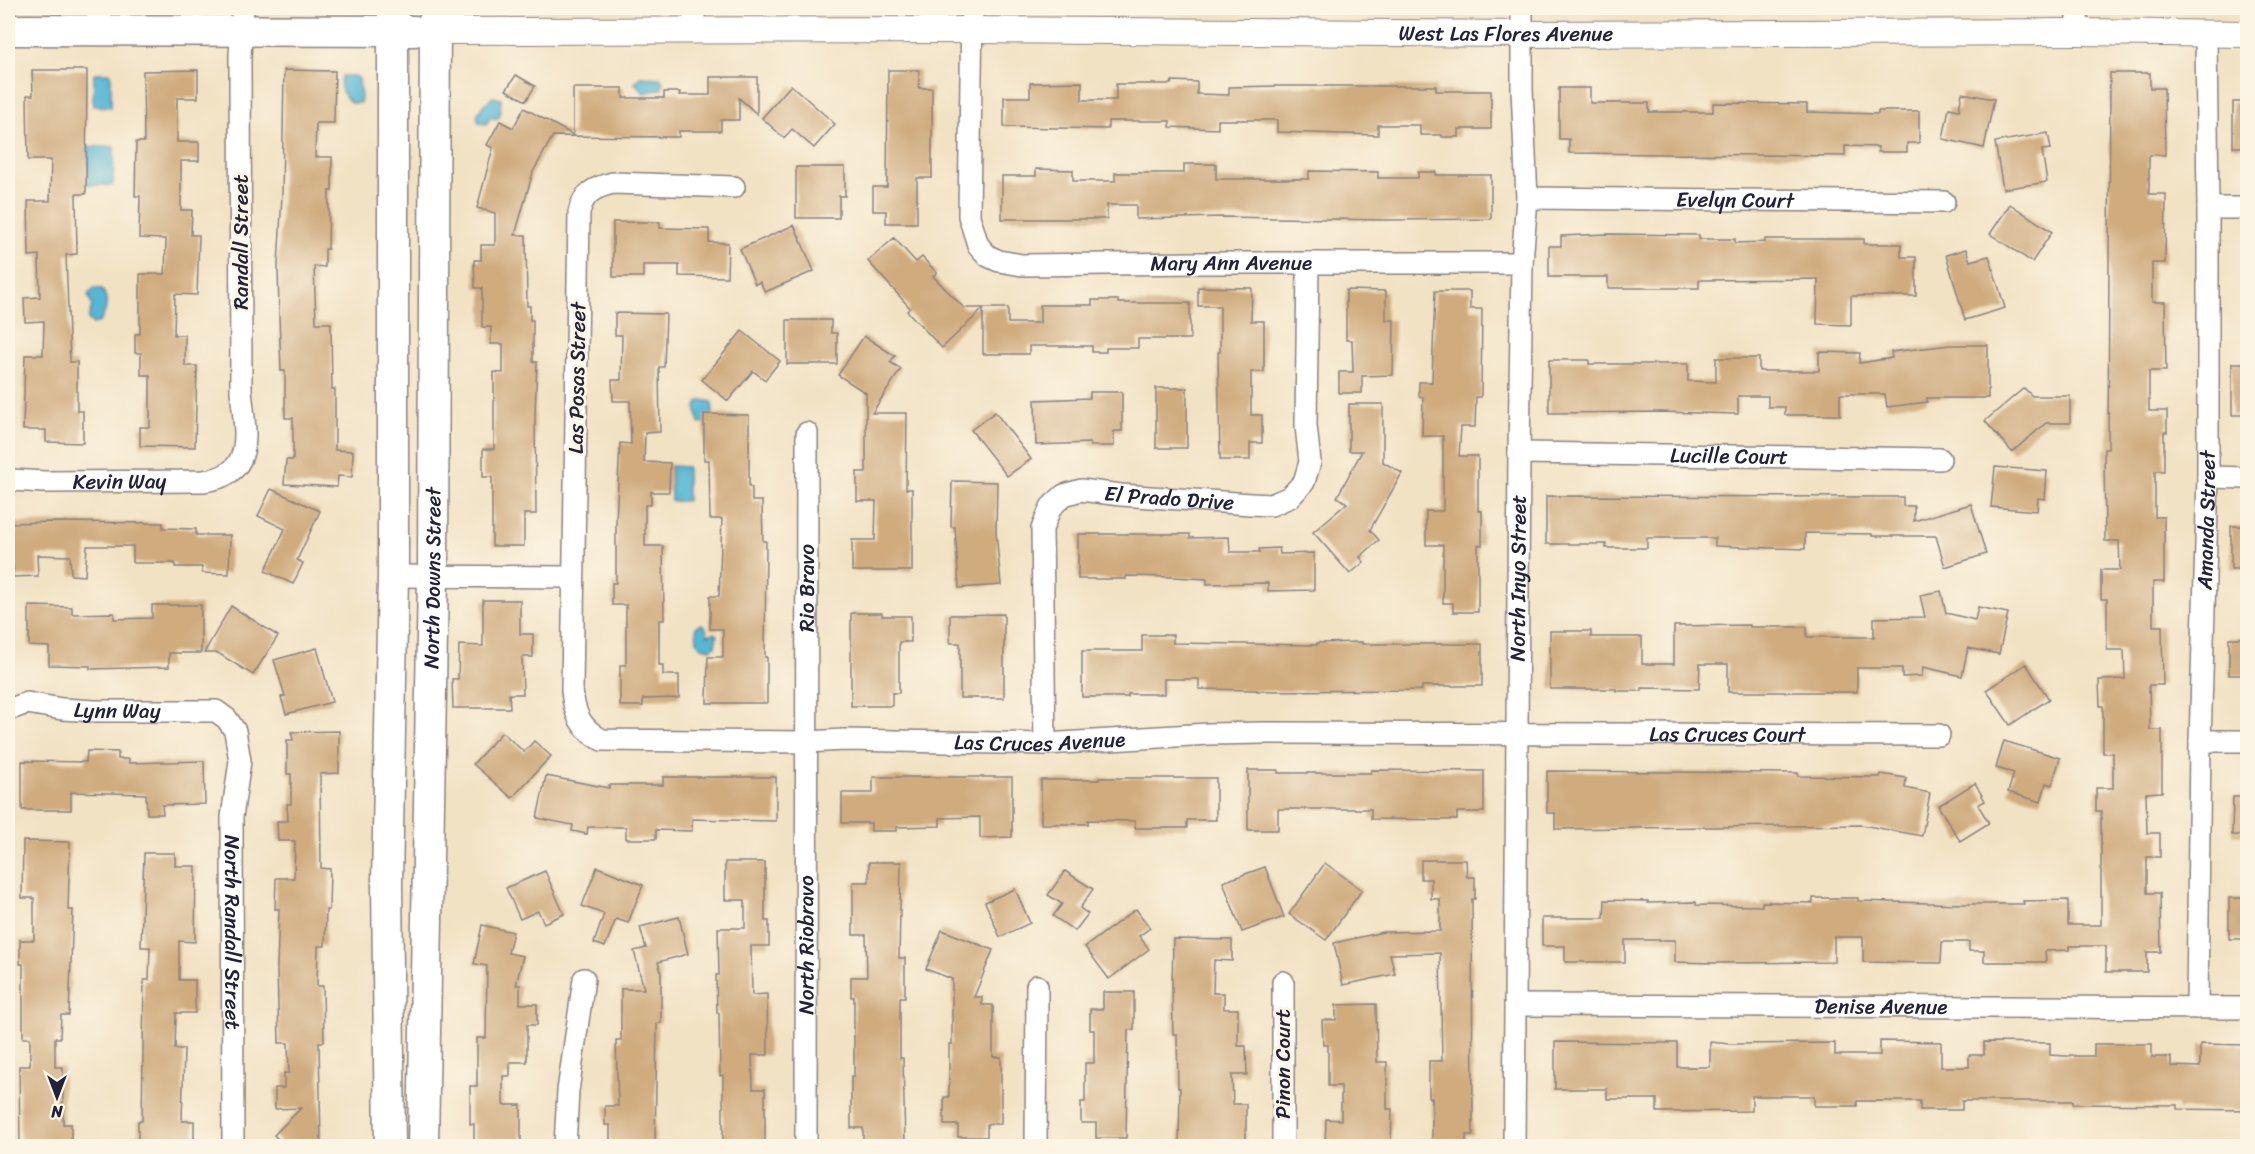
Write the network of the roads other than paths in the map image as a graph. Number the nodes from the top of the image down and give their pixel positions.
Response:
1 (1522, 8) edge
2 (242, 19) edge
3 (393, 19) edge
4 (435, 19) edge
5 (694, 19) edge
6 (972, 19) edge
7 (2077, 20) edge
8 (8, 30) edge
9 (1522, 34) junction
10 (2205, 34) junction
11 (2247, 34) edge
12 (734, 187) dead end
13 (1527, 198) junction
14 (1944, 202) dead end
15 (2208, 208) junction
16 (2247, 208) edge
17 (1308, 263) junction
18 (1522, 263) junction
19 (807, 433) dead end
20 (1519, 453) junction
21 (1940, 459) dead end
22 (230, 472) joint
23 (2208, 477) junction
24 (8, 478) edge
25 (2247, 478) edge
26 (393, 576) junction
27 (433, 576) junction
28 (573, 577) junction
29 (8, 710) edge
30 (576, 713) joint
31 (227, 719) joint
32 (1517, 734) junction
33 (1939, 735) dead end
34 (2200, 741) junction
35 (2247, 741) edge
36 (806, 742) junction
37 (1045, 744) junction
38 (584, 979) dead end
39 (1283, 982) dead end
40 (1037, 986) dead end
41 (1515, 1005) junction
42 (2197, 1008) junction
43 (2247, 1008) edge
44 (233, 1146) edge
45 (390, 1146) edge
46 (423, 1146) edge
47 (565, 1146) edge
48 (806, 1146) edge
49 (1036, 1146) edge
50 (1283, 1146) edge
51 (1514, 1146) edge

1 - 9 street, North Inyo Street
2 - 3 main road, West Las Flores Avenue
2 - 8 main road, West Las Flores Avenue
2 - 22 street, Randall Street
3 - 4 main road, West Las Flores Avenue
3 - 26 main road, North Downs Street
4 - 5 street, West Las Flores Avenue
4 - 27 main road, North Downs Street
5 - 6 street, West Las Flores Avenue
6 - 9 street, West Las Flores Avenue
6 - 17 street, Mary Ann Avenue
7 - 9 street, West Las Flores Avenue
7 - 10 street, West Las Flores Avenue
9 - 13 street, North Inyo Street
10 - 11 street, West Las Flores Avenue
10 - 15 street, Amanda Street
12 - 28 street, Las Posas Street
13 - 14 street, Evelyn Court
13 - 18 street, North Inyo Street
15 - 16 street
15 - 23 street, Amanda Street
17 - 18 street, Mary Ann Avenue
17 - 37 street, El Prado Drive
18 - 20 street, North Inyo Street
19 - 36 street, Rio Bravo
20 - 21 street, Lucille Court
20 - 32 street, North Inyo Street
22 - 24 street, Kevin Way
23 - 25 street
23 - 34 street, Amanda Street
26 - 27 street
26 - 45 main road, North Downs Street
27 - 28 street
27 - 46 main road, North Downs Street
28 - 30 street, Las Posas Street
29 - 31 street, Lynn Way
30 - 36 street, Las Cruces Avenue
31 - 44 street, North Randall Street
32 - 33 street, Las Cruces Court
32 - 37 street, Las Cruces Avenue
32 - 41 street, North Inyo Street
34 - 35 street
34 - 42 street, Amanda Street
36 - 37 street, Las Cruces Avenue
36 - 48 street, North Riobravo
38 - 47 street
39 - 50 street, Pinon Court
40 - 49 street
41 - 42 street, Denise Avenue
41 - 51 street, North Inyo Street
42 - 43 street, Denise Avenue

